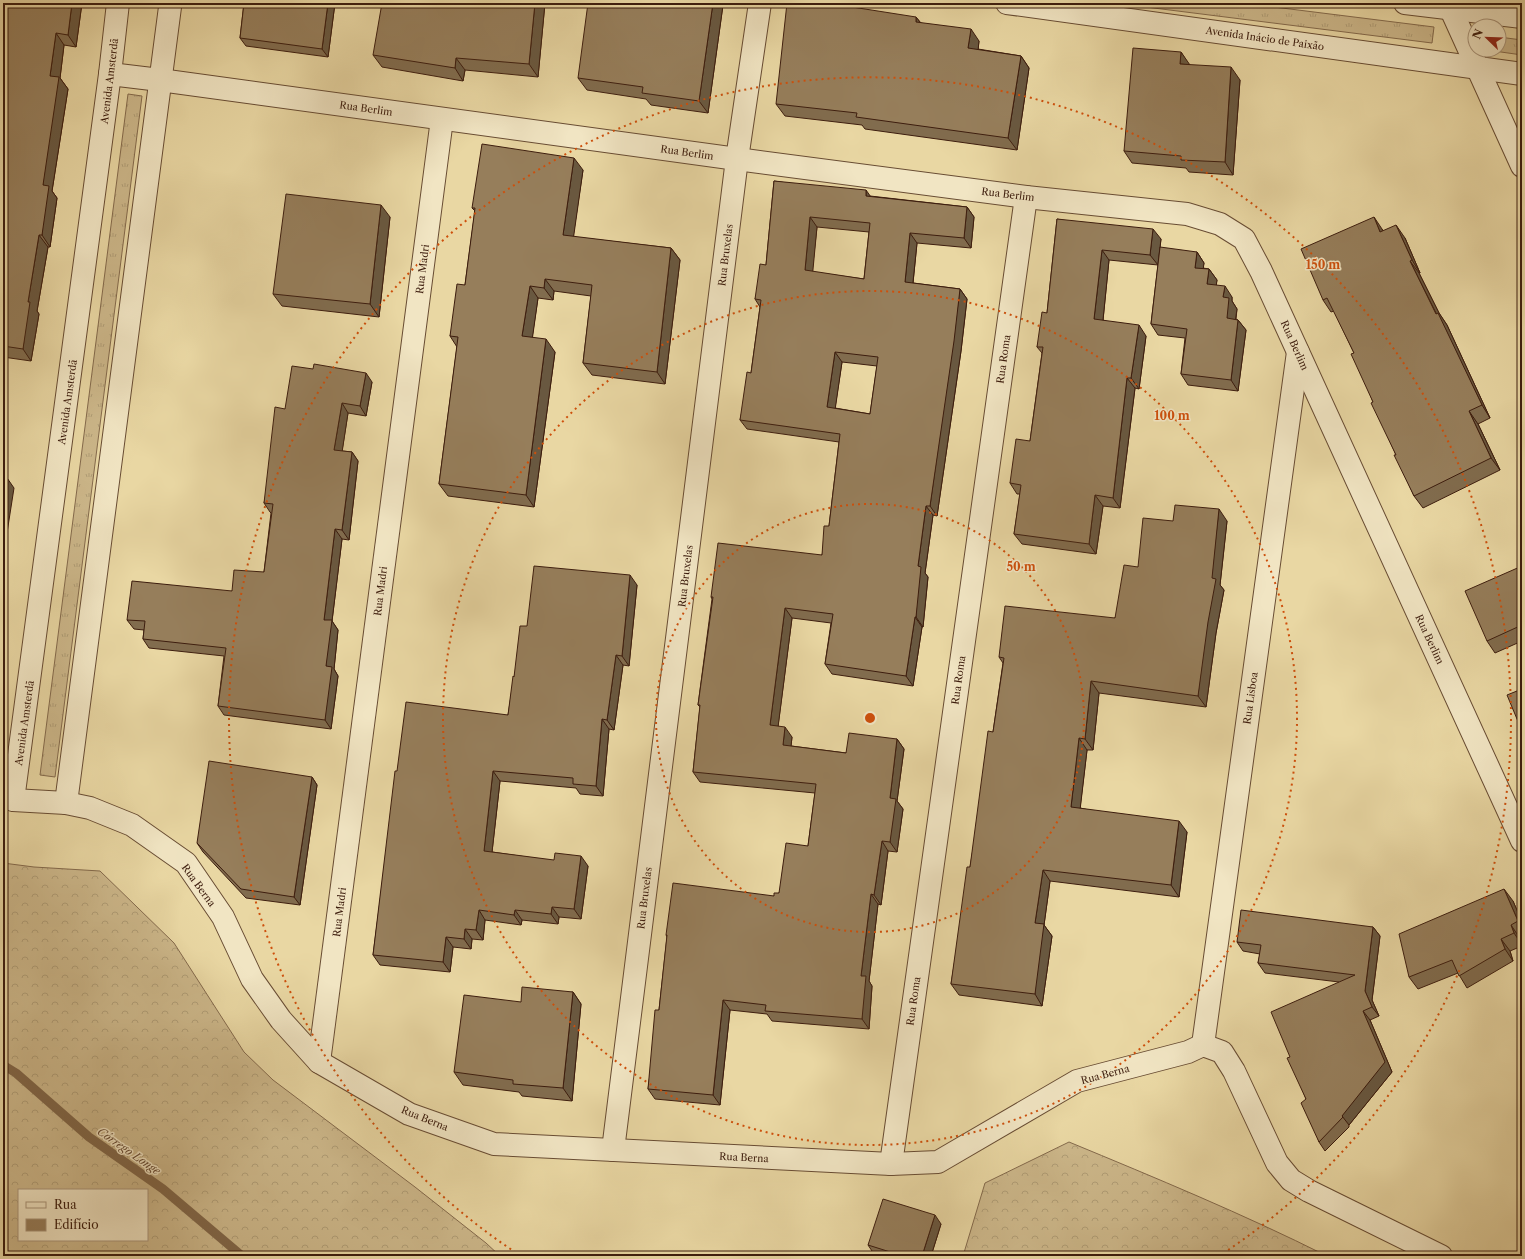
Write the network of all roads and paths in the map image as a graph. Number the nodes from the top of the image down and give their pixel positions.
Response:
1 (118, 3) edge
2 (760, 3) edge
3 (1007, 3) edge
4 (1405, 3) edge
5 (1054, 6) edge
6 (1449, 6) edge
7 (170, 7) dead end
8 (1522, 17) edge
9 (1478, 68) junction
10 (110, 74) junction
11 (1522, 74) edge
12 (160, 80) junction
13 (442, 119) junction
14 (737, 159) junction
15 (1522, 166) edge
16 (1026, 197) junction
17 (1298, 352) junction
18 (13, 800) joint
19 (66, 803) junction
20 (1522, 841) edge
21 (1203, 1045) junction
22 (319, 1062) junction
23 (613, 1150) junction
24 (891, 1164) junction
25 (1441, 1256) edge

1 - 10 street, Avenida Amsterdã
2 - 14 street, Rua Bruxelas
3 - 5 street, Avenida Inácio de Paixão
4 - 6 street
5 - 9 street, Avenida Inácio de Paixão
6 - 8 street
6 - 9 street
7 - 12 street
9 - 11 street, Avenida Inácio de Paixão
9 - 15 street
10 - 12 street, Rua Berlim
10 - 18 street, Avenida Amsterdã
12 - 13 street, Rua Berlim
12 - 19 street
13 - 14 street, Rua Berlim
13 - 22 street, Rua Madri
14 - 16 street, Rua Berlim
14 - 23 street, Rua Bruxelas
16 - 17 street, Rua Berlim
16 - 24 street, Rua Roma
17 - 20 street, Rua Berlim
17 - 21 street, Rua Lisboa
18 - 19 street, Rua Berna
19 - 22 street, Rua Berna
21 - 24 street, Rua Berna
21 - 25 street
22 - 23 street, Rua Berna
23 - 24 street, Rua Berna

